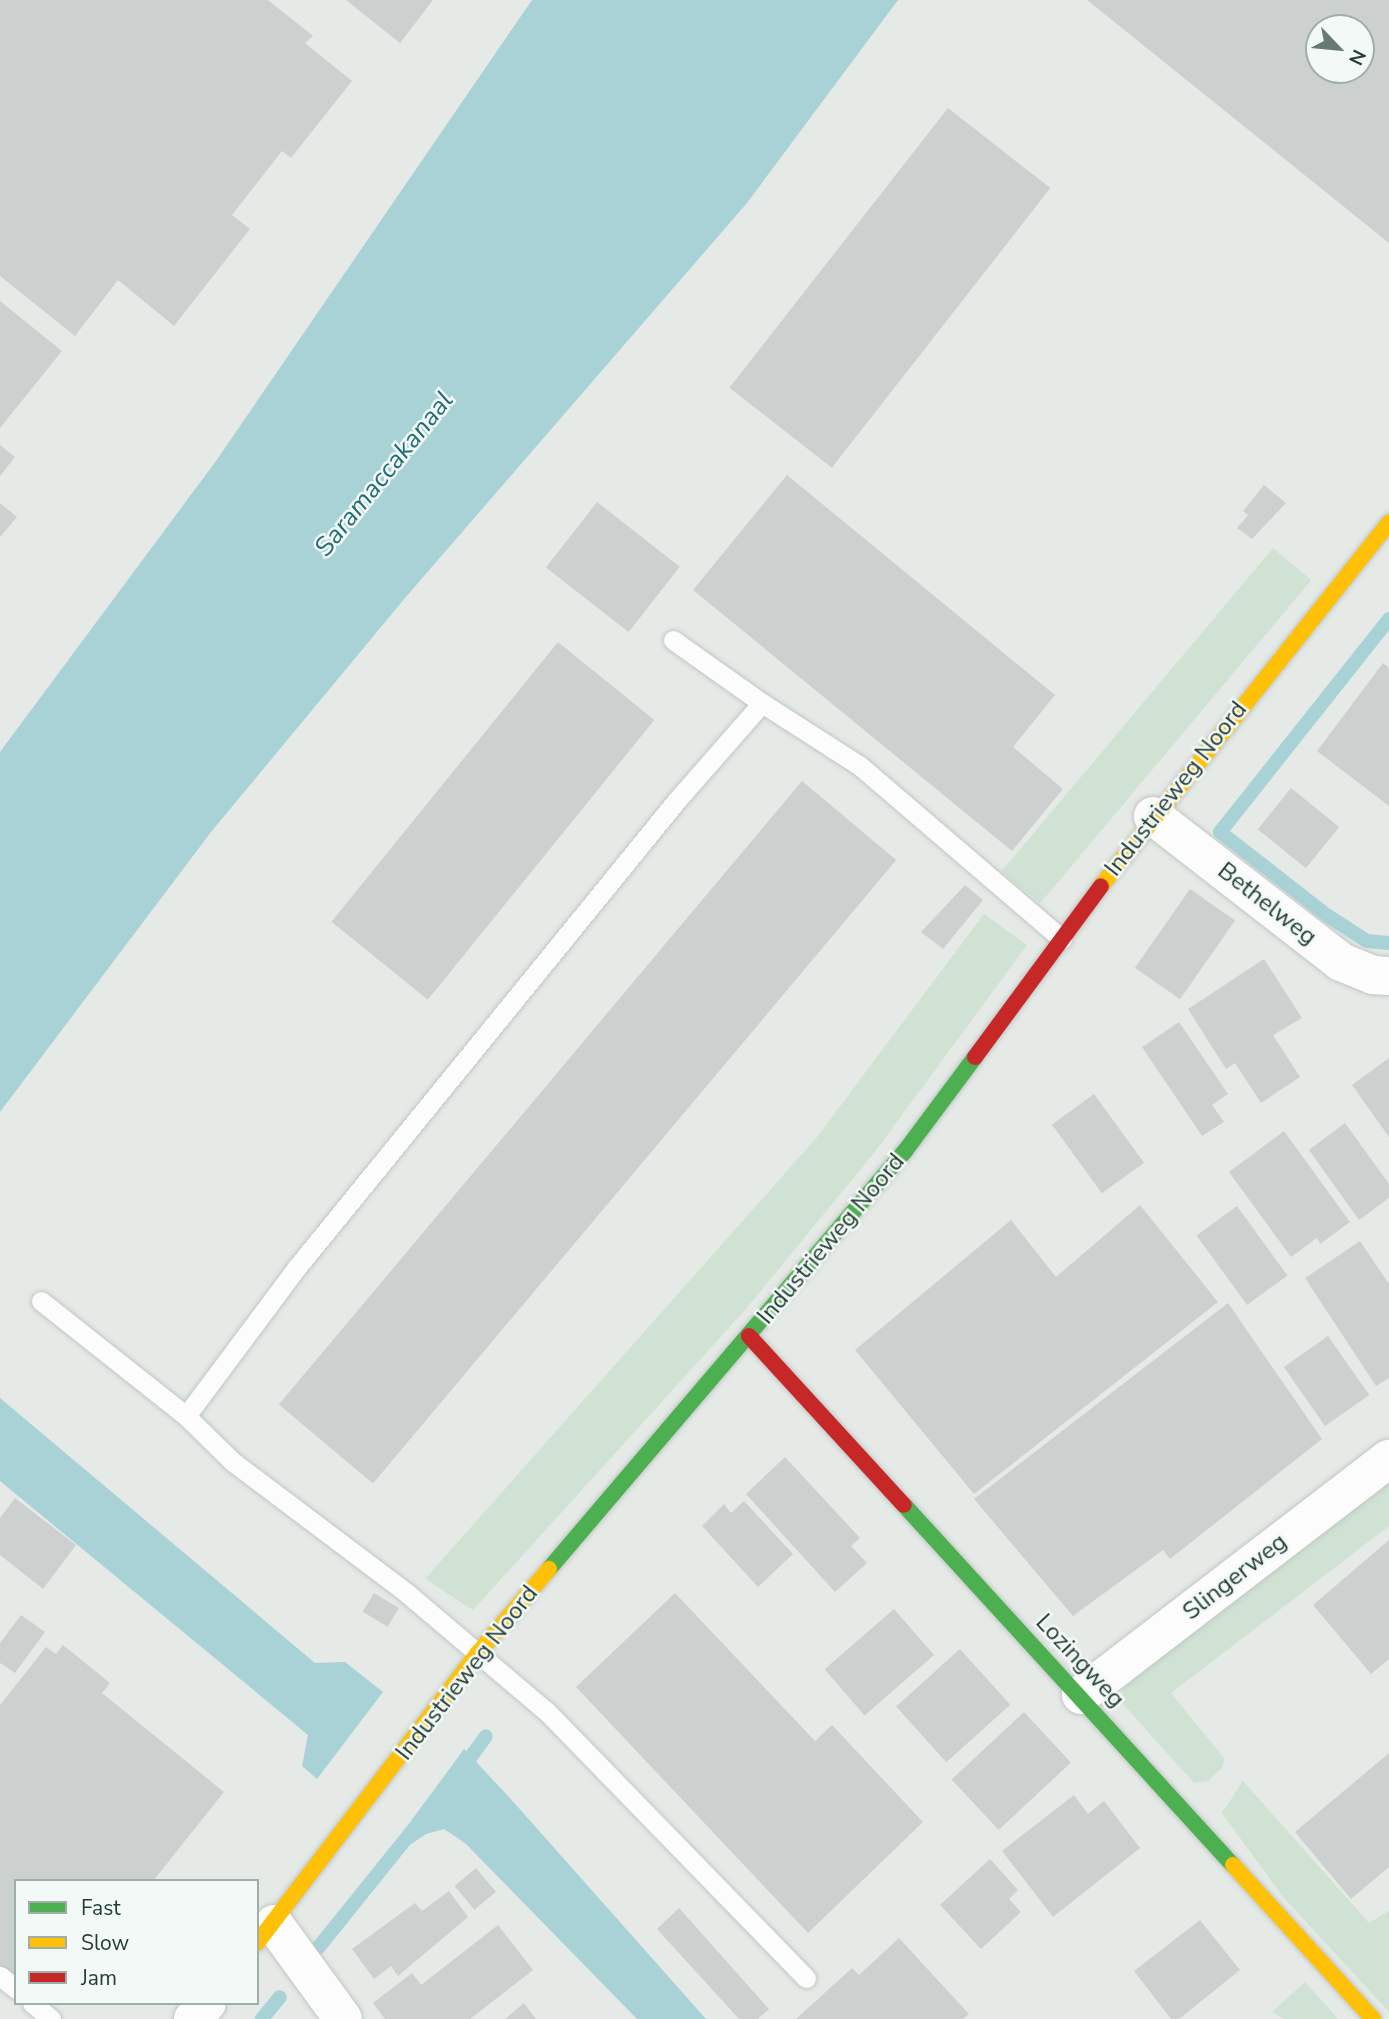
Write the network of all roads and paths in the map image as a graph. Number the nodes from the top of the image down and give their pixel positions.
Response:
1 (1389, 522) edge
2 (673, 640) dead end
3 (762, 702) junction
4 (1153, 816) junction
5 (1062, 939) junction
6 (1389, 976) edge
7 (41, 1301) dead end
8 (749, 1336) junction
9 (186, 1416) junction
10 (1389, 1459) edge
11 (478, 1653) junction
12 (1081, 1695) junction
13 (265, 1933) edge
14 (0, 1976) edge
15 (806, 1978) dead end
16 (14, 1987) edge
17 (35, 2005) edge
18 (205, 2005) edge
19 (51, 2019) edge
20 (193, 2019) edge
21 (343, 2019) edge
22 (1373, 2019) edge

1 - 4 street, Industrieweg Noord
2 - 3 lane
3 - 5 lane
3 - 9 lane
4 - 5 street, Industrieweg Noord
4 - 6 street, Bethelweg
5 - 8 street, Industrieweg Noord
7 - 9 lane
8 - 11 street, Industrieweg Noord
8 - 12 street, Lozingweg
9 - 11 lane
10 - 12 street, Slingerweg
11 - 13 street, Industrieweg Noord
11 - 15 lane
12 - 22 street, Lozingweg
13 - 21 street
14 - 16 lane
17 - 19 lane
18 - 20 street

